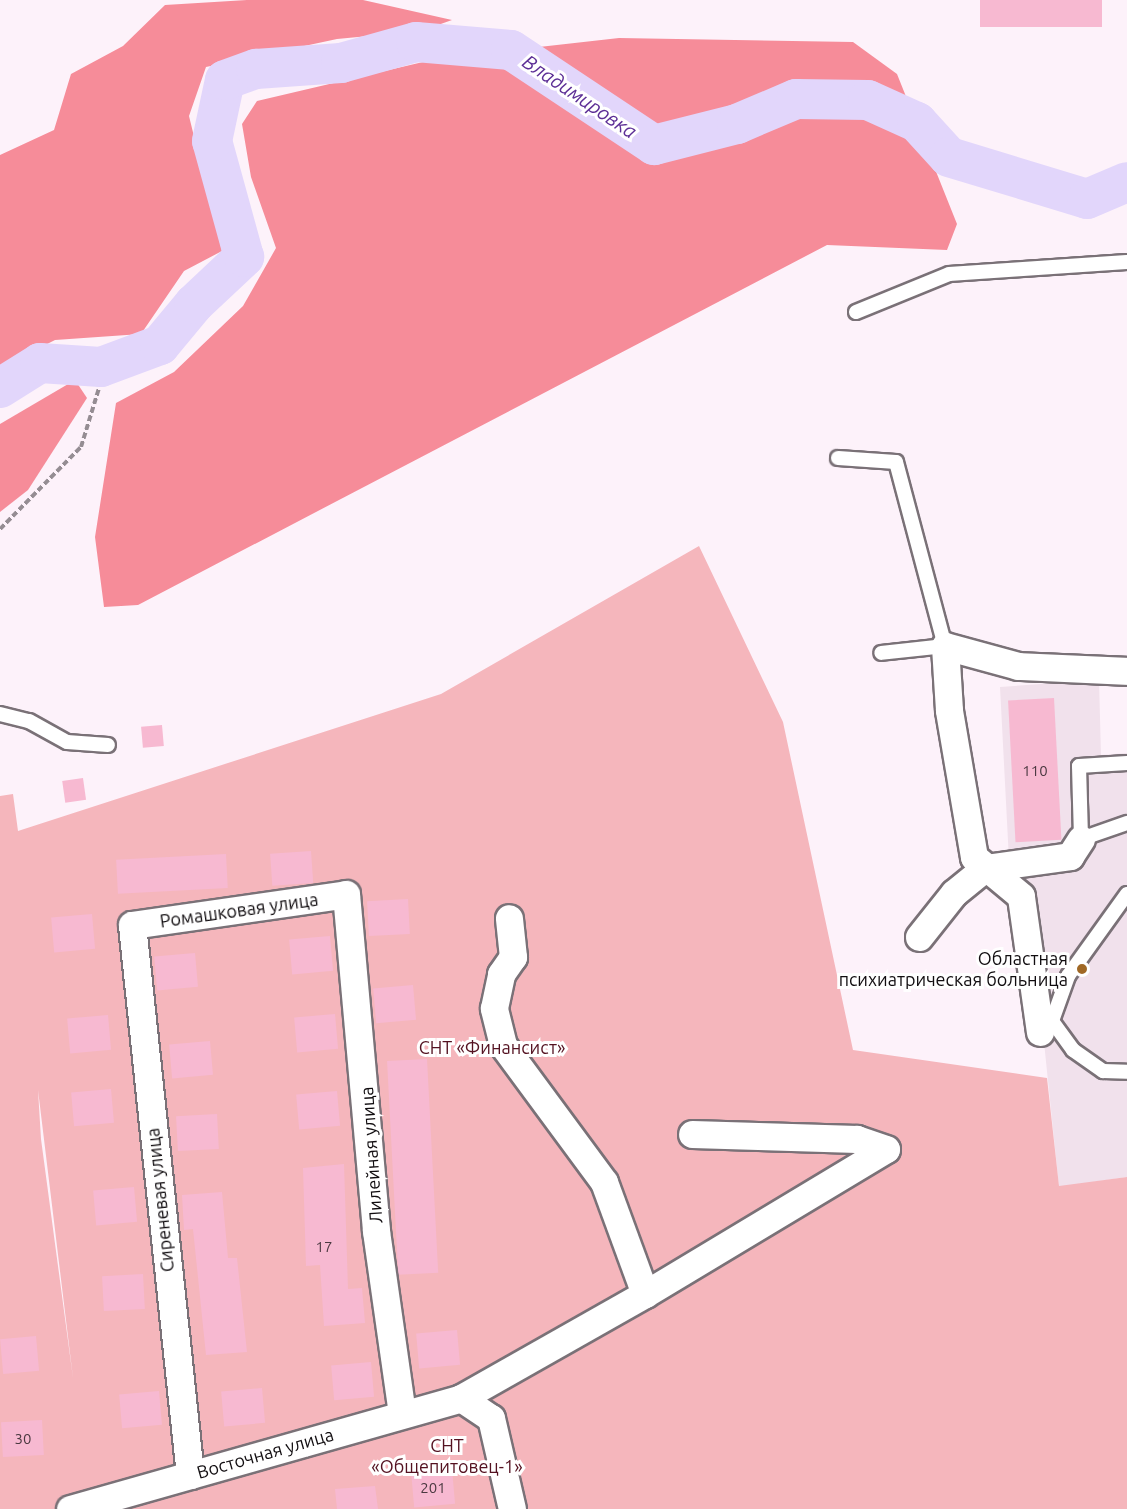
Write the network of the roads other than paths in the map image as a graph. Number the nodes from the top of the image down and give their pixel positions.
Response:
1 (1127, 262) edge
2 (856, 312) dead end
3 (838, 458) dead end
4 (945, 646) junction
5 (881, 653) dead end
6 (1127, 671) edge
7 (0, 714) edge
8 (108, 745) dead end
9 (1127, 763) edge
10 (1127, 822) edge
11 (1081, 839) junction
12 (985, 868) junction
13 (346, 894) joint
14 (1127, 894) edge
15 (509, 918) dead end
16 (132, 925) joint
17 (919, 937) dead end
18 (1046, 1026) junction
19 (1127, 1072) edge
20 (692, 1134) dead end
21 (645, 1294) junction
22 (461, 1398) junction
23 (402, 1414) junction
24 (190, 1475) junction
25 (70, 1509) edge
26 (512, 1509) edge

1 - 2 lane
3 - 4 lane
4 - 5 lane
4 - 6 street
4 - 12 street
7 - 8 lane
9 - 11 lane
10 - 11 lane
11 - 12 street
12 - 17 street
12 - 18 street
13 - 16 street, Ромашковая улица
13 - 23 street, Лилейная улица
14 - 18 lane
15 - 21 street
16 - 24 street, Сиреневая улица
18 - 19 lane
20 - 21 street, Восточная улица
21 - 22 street, Восточная улица
22 - 23 street, Восточная улица
22 - 26 street
23 - 24 street, Восточная улица
24 - 25 street, Восточная улица

